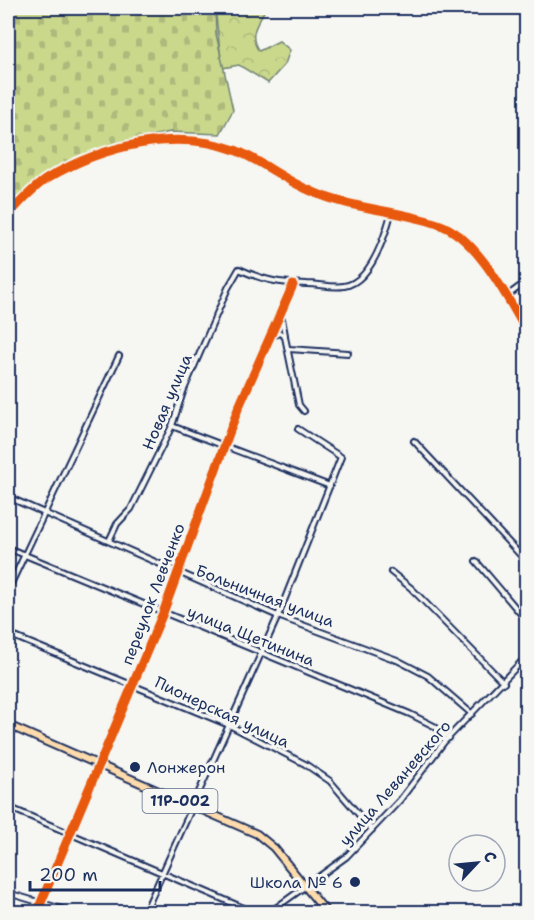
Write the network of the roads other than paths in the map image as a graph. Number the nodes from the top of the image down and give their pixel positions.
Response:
1 (8, 214) edge
2 (392, 214) junction
3 (293, 285) junction
4 (526, 286) edge
5 (507, 296) junction
6 (281, 309) junction
7 (526, 330) edge
8 (271, 336) junction
9 (285, 337) junction
10 (289, 349) junction
11 (348, 353) dead end
12 (119, 356) dead end
13 (304, 411) dead end
14 (172, 426) junction
15 (298, 429) dead end
16 (414, 441) dead end
17 (224, 446) junction
18 (330, 486) junction
19 (8, 497) edge
20 (42, 513) junction
21 (109, 541) junction
22 (8, 548) edge
23 (24, 555) junction
24 (476, 561) dead end
25 (526, 561) edge
26 (391, 572) dead end
27 (177, 574) junction
28 (8, 590) edge
29 (163, 614) junction
30 (278, 616) junction
31 (526, 620) edge
32 (8, 634) edge
33 (261, 654) junction
34 (526, 657) edge
35 (504, 683) junction
36 (134, 685) junction
37 (472, 714) junction
38 (229, 725) junction
39 (8, 726) edge
40 (449, 738) junction
41 (101, 767) junction
42 (8, 807) edge
43 (192, 807) junction
44 (372, 830) junction
45 (72, 834) junction
46 (162, 872) junction
47 (306, 886) junction
48 (8, 893) edge
49 (42, 904) junction
50 (526, 908) edge
51 (324, 910) edge
52 (37, 912) edge
53 (72, 912) edge
54 (145, 912) edge
55 (253, 912) edge
56 (270, 912) edge
57 (315, 912) edge
58 (521, 912) edge

1 - 2 street
2 - 3 street
2 - 5 street
3 - 6 street, переулок Левченко
3 - 14 street, Новая улица
4 - 5 street
5 - 7 street
6 - 8 street, переулок Левченко
6 - 9 street
8 - 9 street
8 - 17 street, переулок Левченко
9 - 10 street
10 - 11 street
10 - 13 street
12 - 20 street
14 - 17 street
14 - 21 street, Новая улица
15 - 18 street
16 - 25 street
17 - 18 street
17 - 27 street, переулок Левченко
18 - 30 street
19 - 20 street, Больничная улица
20 - 21 street, Больничная улица
20 - 23 street
21 - 27 street, Больничная улица
22 - 23 street, улица Щетинина
23 - 28 street
23 - 29 street, улица Щетинина
24 - 31 street
26 - 35 street
27 - 29 street, переулок Левченко
27 - 30 street, Больничная улица
29 - 33 street, улица Щетинина
29 - 36 street, переулок Левченко
30 - 33 street
30 - 37 street, Больничная улица
32 - 36 street, Пионерская улица
33 - 38 street
33 - 40 street, улица Щетинина
34 - 35 street, улица Леваневского
35 - 37 street, улица Леваневского
36 - 38 street, Пионерская улица
36 - 41 street, переулок Левченко
37 - 40 street, улица Леваневского
38 - 43 street
38 - 44 street, Пионерская улица
39 - 41 main road, 11Р-002
40 - 44 street, улица Леваневского
41 - 43 main road, 11Р-002
41 - 45 street, переулок Левченко
42 - 45 street
43 - 46 street
43 - 47 main road, 11Р-002
44 - 47 street, улица Леваневского
45 - 46 street
45 - 49 street, переулок Левченко
46 - 54 street
46 - 55 street
47 - 51 main road, 11Р-002
47 - 56 street, улица Леваневского
48 - 49 street
49 - 52 street, переулок Левченко
49 - 53 street
50 - 58 street
51 - 57 street

